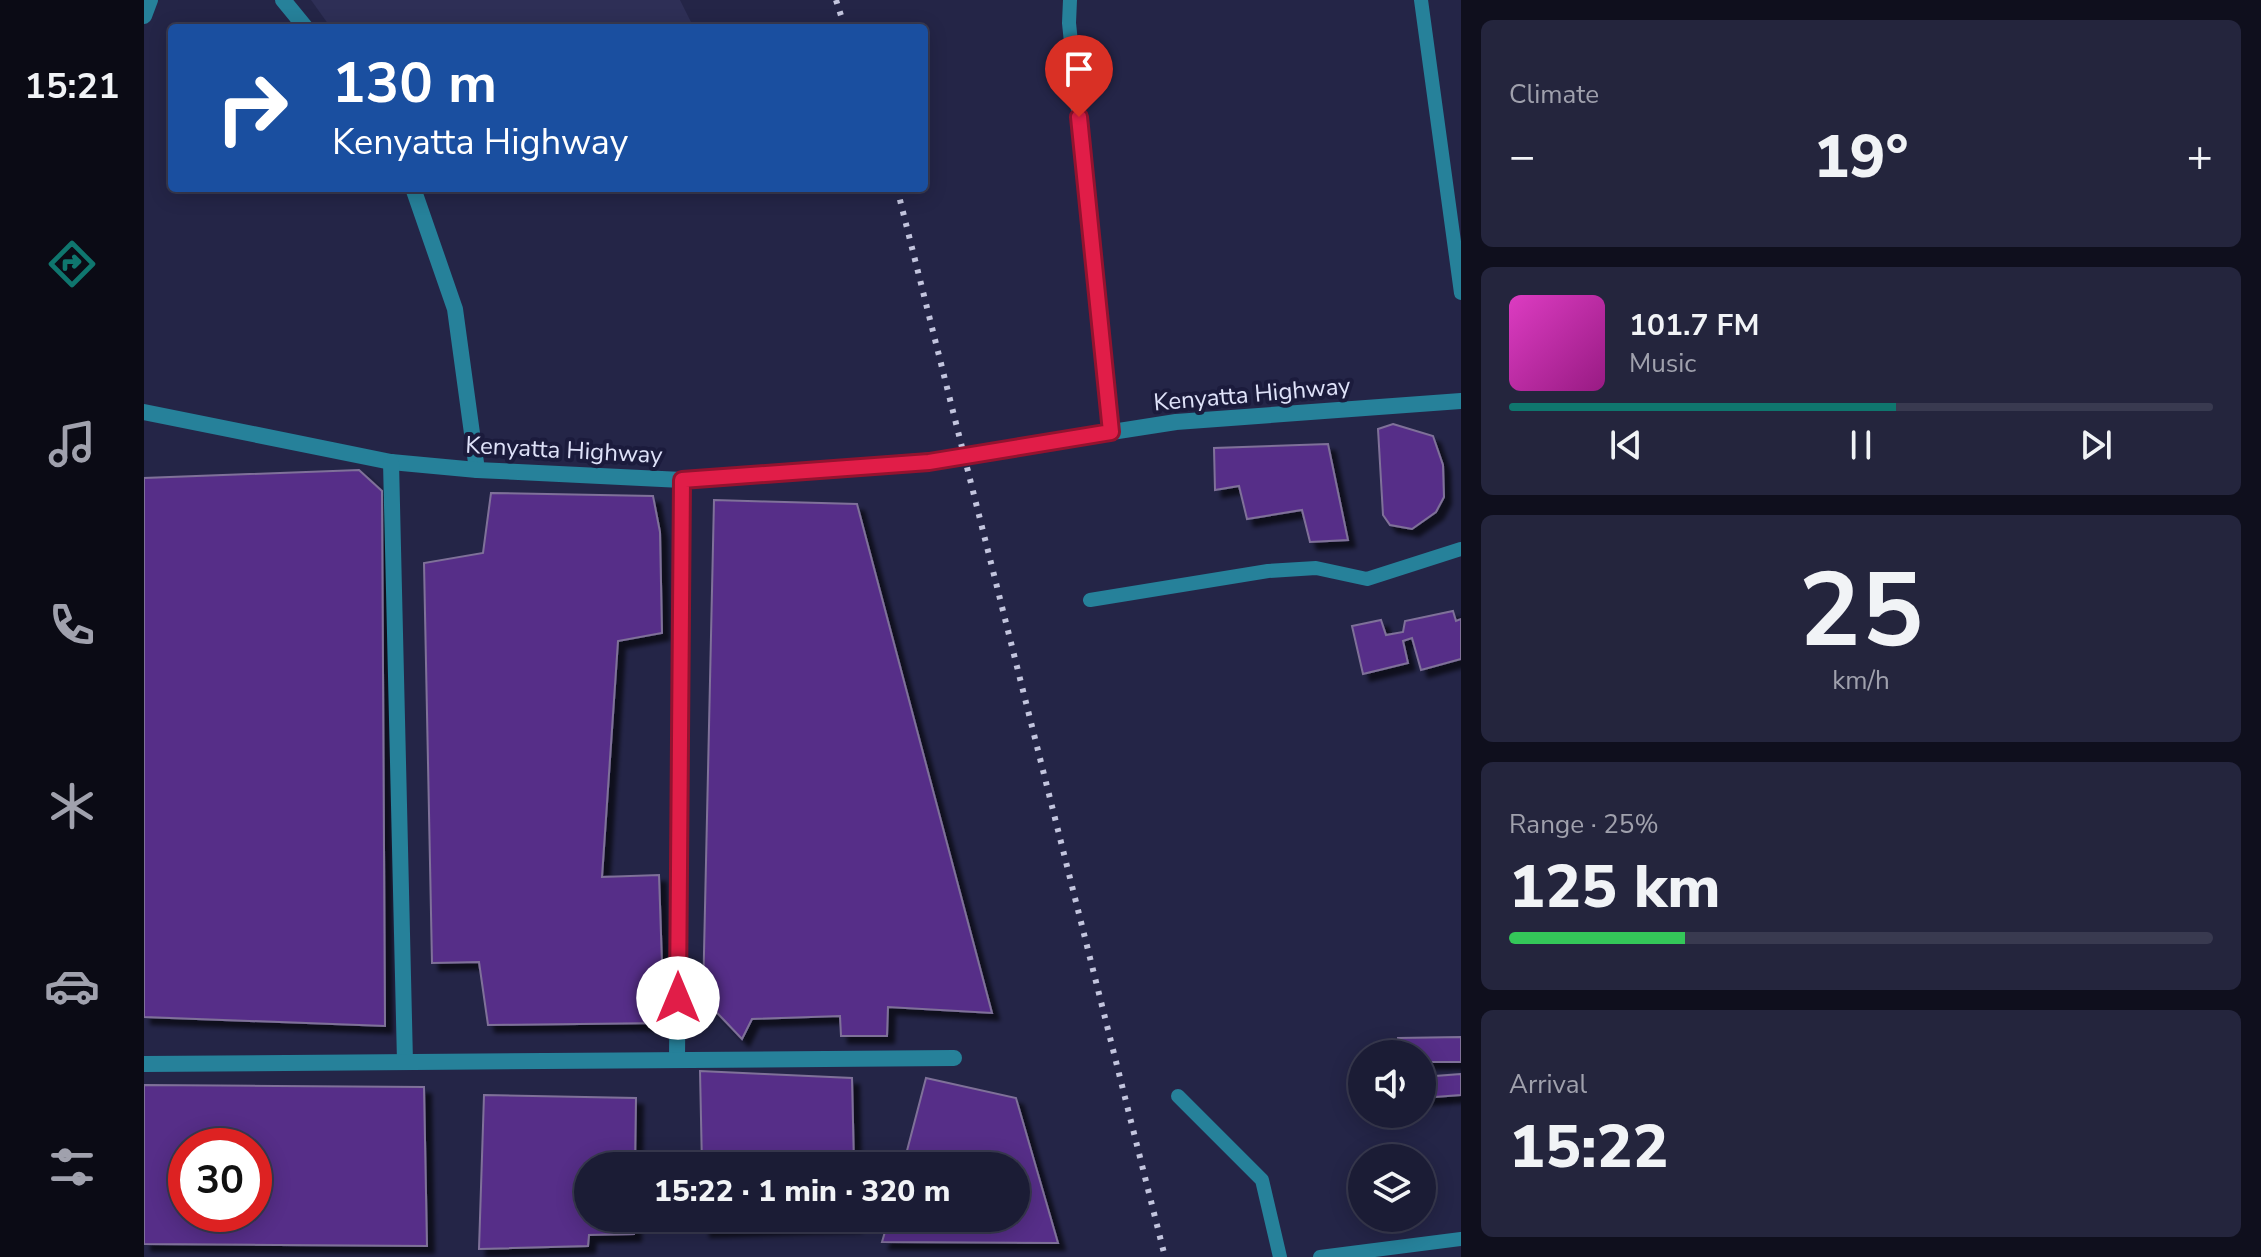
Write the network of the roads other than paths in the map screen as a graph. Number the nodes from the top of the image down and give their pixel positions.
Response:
1 (150, 0) edge
2 (283, 0) edge
3 (1070, 0) edge
4 (1421, 0) edge
5 (144, 16) edge
6 (303, 24) edge
7 (414, 192) edge
8 (1461, 293) edge
9 (1461, 401) edge
10 (144, 412) edge
11 (1111, 432) junction
12 (391, 462) junction
13 (477, 470) junction
14 (682, 480) junction
15 (1461, 549) edge
16 (1090, 600) dead end
17 (954, 1058) dead end
18 (677, 1059) junction
19 (405, 1062) junction
20 (144, 1064) edge
21 (1178, 1096) dead end
22 (1461, 1239) edge
23 (1280, 1257) edge
24 (1320, 1257) edge

1 - 5 street
2 - 6 street
3 - 11 lane
4 - 8 lane
7 - 13 street
9 - 11 street, Kenyatta Highway
10 - 12 street, Kenyatta Highway
11 - 14 street, Kenyatta Highway, bridge
12 - 13 street, Kenyatta Highway
12 - 19 street
13 - 14 street, Kenyatta Highway
14 - 18 street
15 - 16 lane
17 - 18 street
18 - 19 street
19 - 20 street
21 - 23 lane
22 - 24 lane

